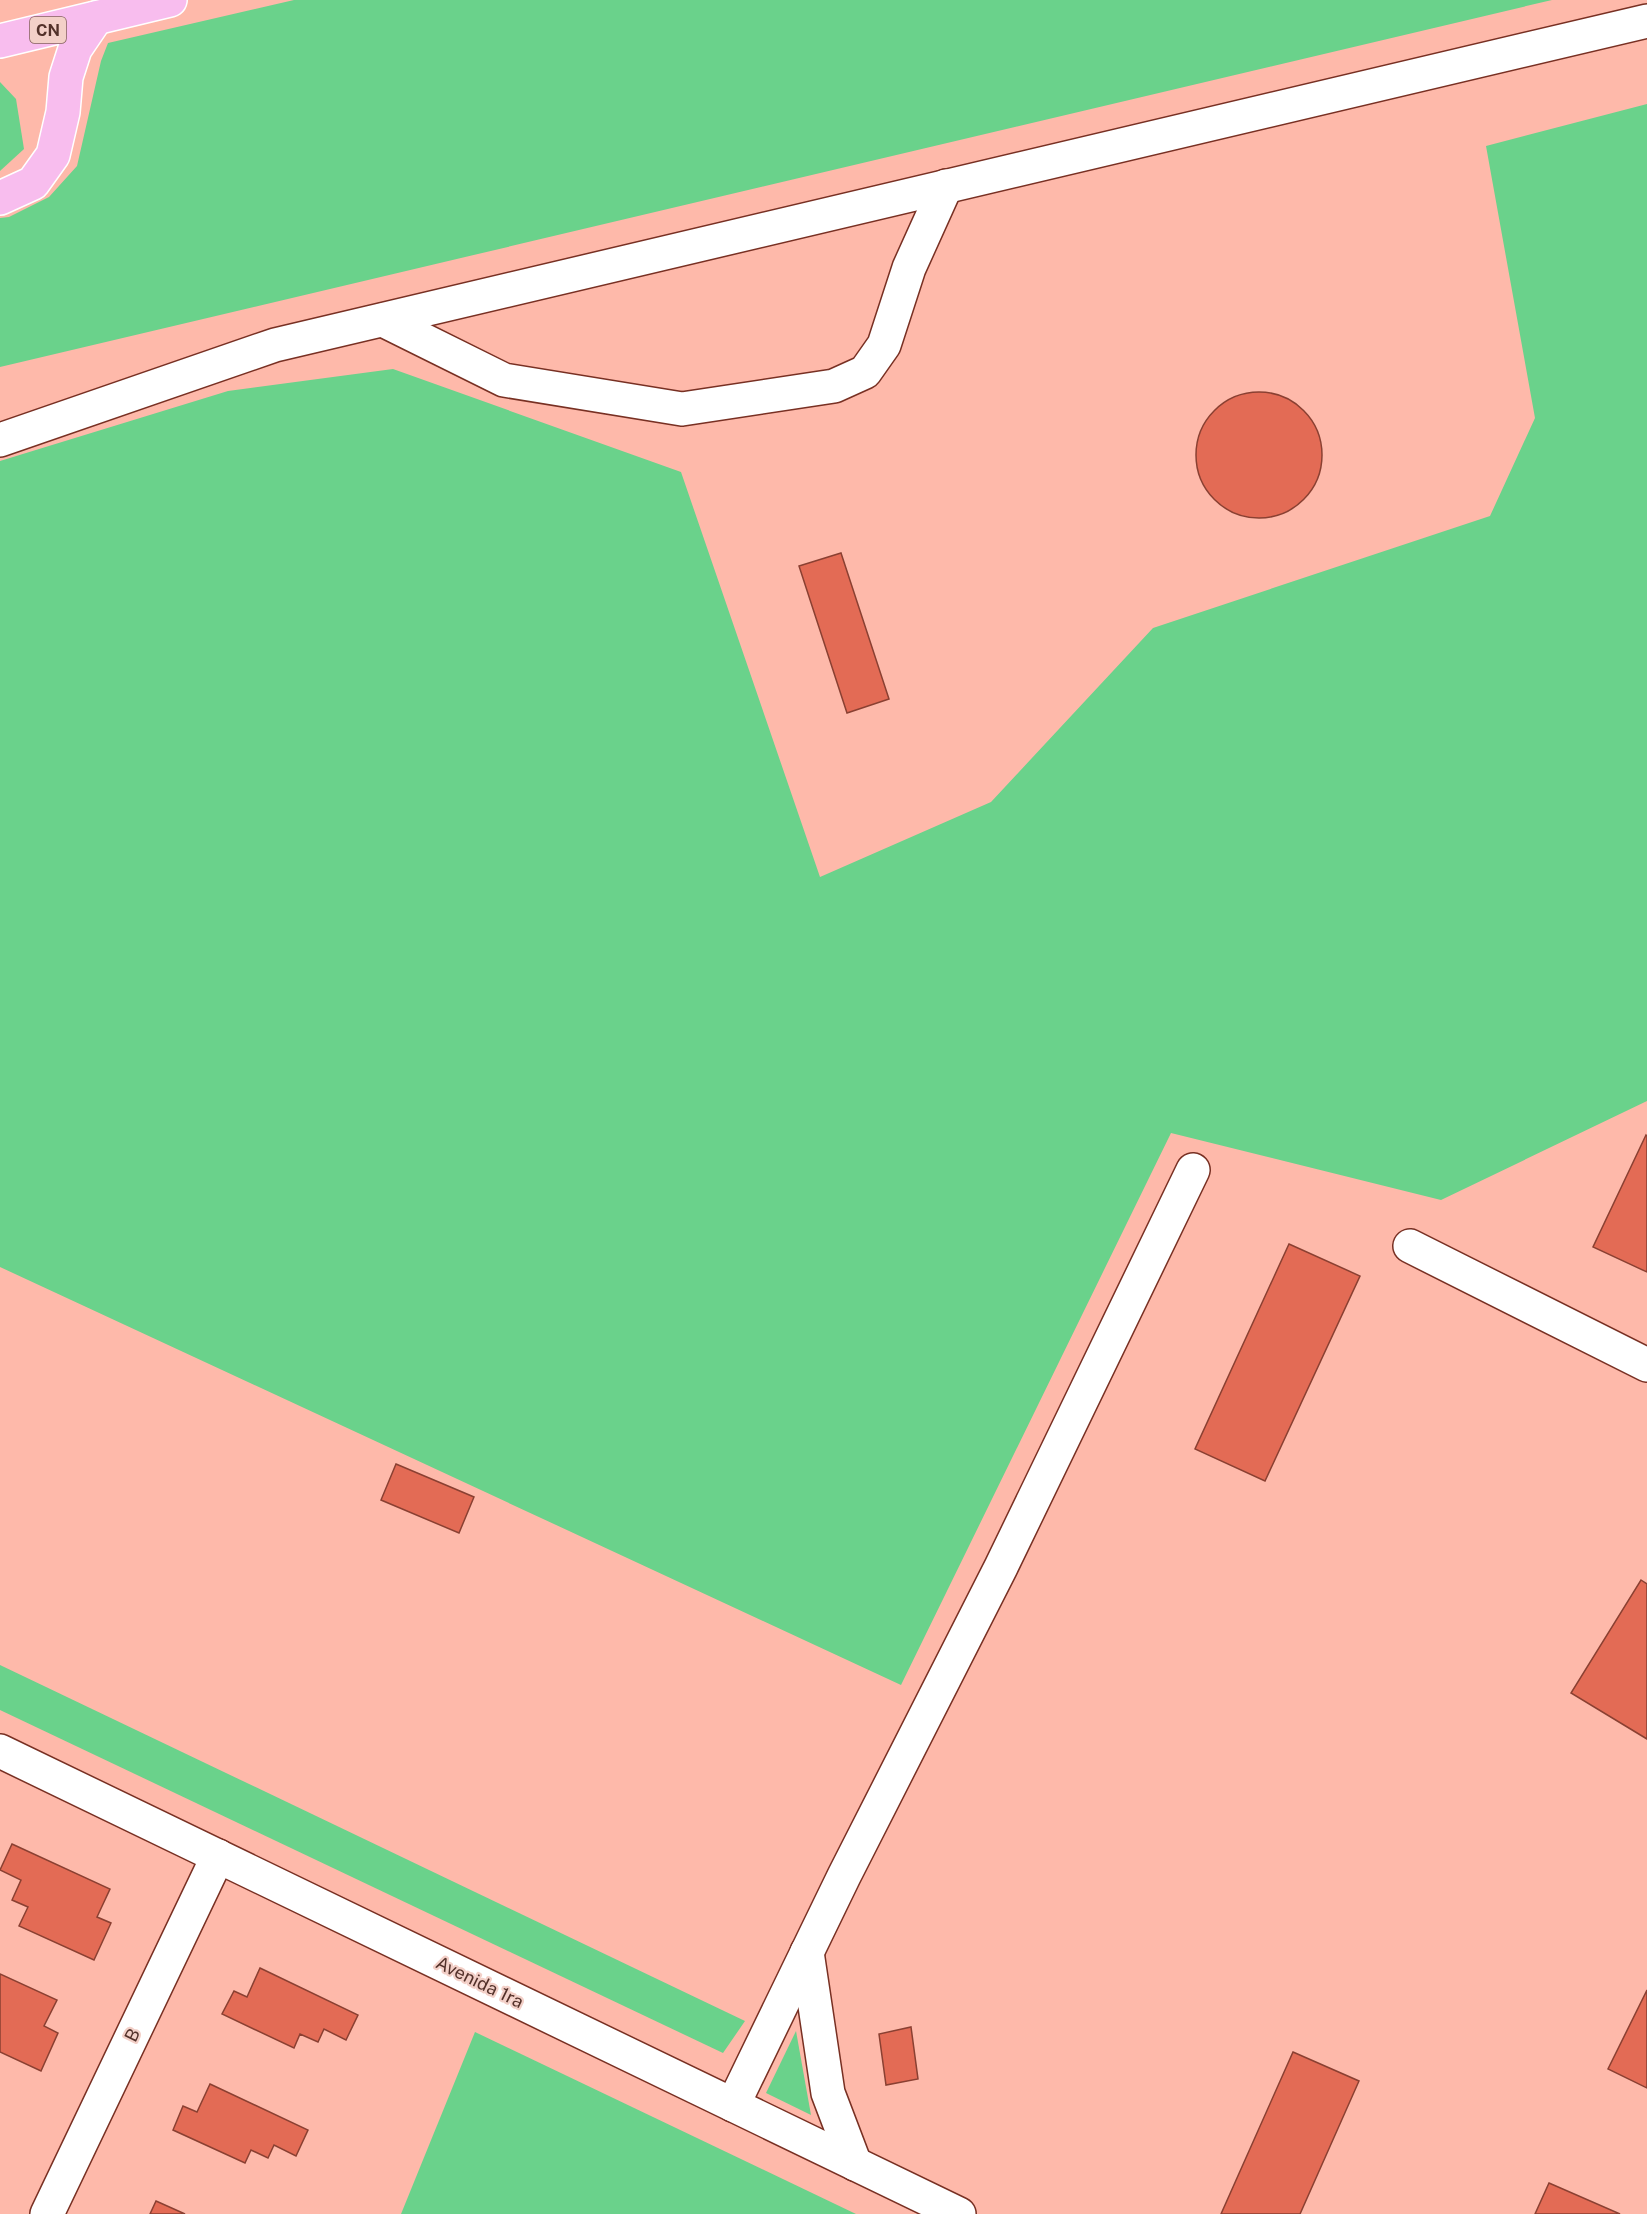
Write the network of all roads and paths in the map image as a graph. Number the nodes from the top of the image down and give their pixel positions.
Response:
1 (170, 0) edge
2 (96, 18) junction
3 (1647, 21) edge
4 (0, 41) edge
5 (946, 186) junction
6 (0, 198) edge
7 (383, 320) junction
8 (0, 440) edge
9 (1193, 1170) dead end
10 (1410, 1246) dead end
11 (1647, 1365) edge
12 (0, 1751) edge
13 (218, 1856) junction
14 (807, 1953) junction
15 (733, 2105) junction
16 (855, 2164) junction
17 (46, 2214) edge
18 (959, 2214) edge

1 - 2 highway, CN
2 - 4 highway, CN
2 - 6 highway
3 - 5 street
5 - 7 street
5 - 7 street
7 - 8 street
9 - 14 street
10 - 11 street
12 - 13 street, Avenida 1ra
13 - 15 street, Avenida 1ra
13 - 17 street, B
14 - 15 street
14 - 16 street
15 - 16 street, Avenida 1ra
16 - 18 street, Avenida 1ra

